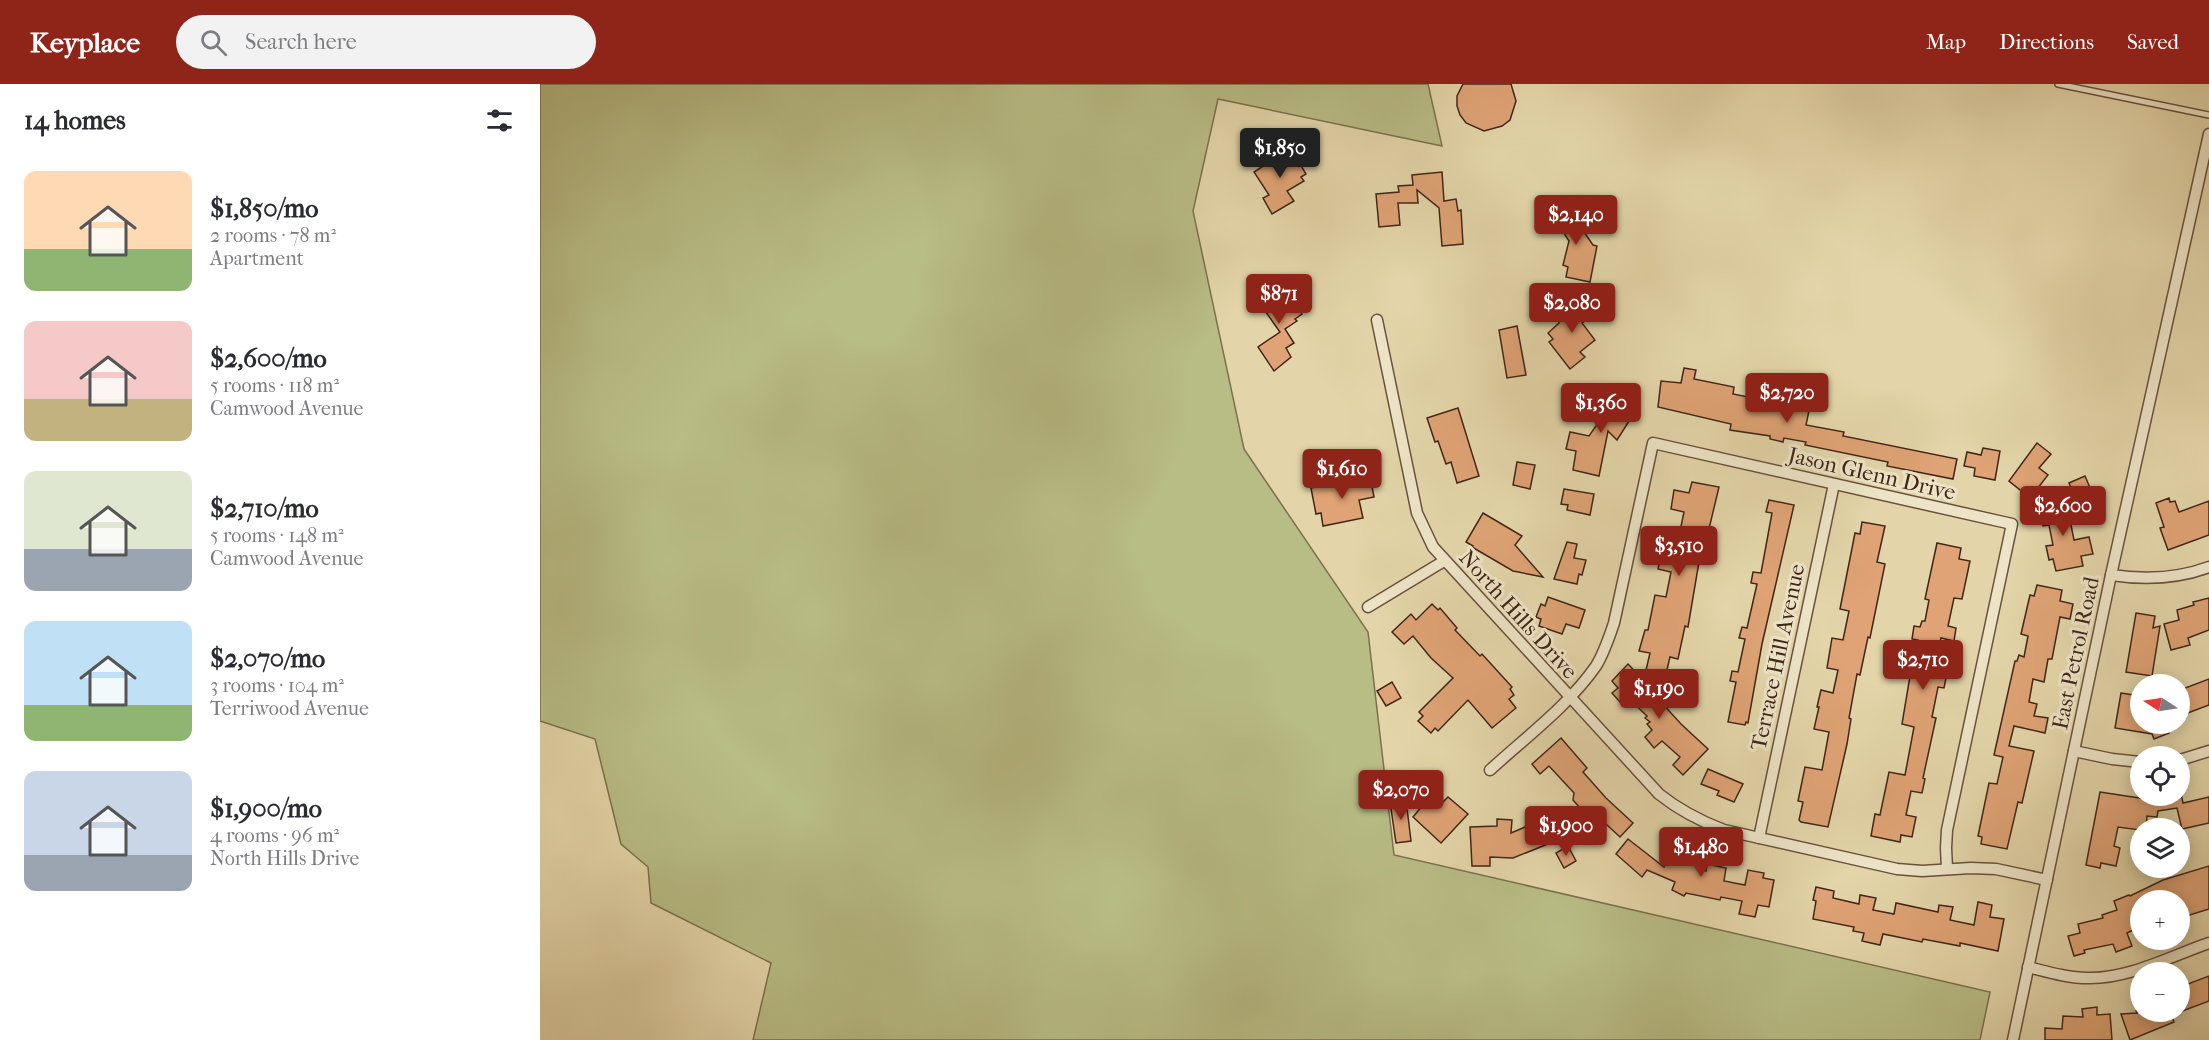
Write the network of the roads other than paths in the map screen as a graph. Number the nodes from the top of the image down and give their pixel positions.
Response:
1 (2058, 84) edge
2 (2209, 115) edge
3 (2209, 134) edge
4 (1377, 320) dead end
5 (1834, 484) junction
6 (1444, 561) junction
7 (2209, 567) edge
8 (2111, 575) junction
9 (1368, 607) dead end
10 (1569, 698) junction
11 (2074, 751) junction
12 (2209, 751) edge
13 (2190, 757) edge
14 (2130, 760) edge
15 (1490, 770) dead end
16 (1759, 838) junction
17 (1947, 869) junction
18 (2047, 880) junction
19 (2209, 943) edge
20 (2028, 968) junction
21 (2013, 1040) edge

1 - 2 lane
3 - 8 street, East Petrol Road
4 - 6 street, North Hills Drive
5 - 10 street, Jason Glenn Drive
5 - 16 street, Terrace Hill Avenue
5 - 17 street, Jason Glenn Drive
6 - 9 street
6 - 10 street, North Hills Drive
7 - 8 street
8 - 11 street, East Petrol Road
10 - 15 street
10 - 16 street, North Hills Drive
11 - 14 street
11 - 18 street, East Petrol Road
12 - 13 street
16 - 17 street, North Hills Drive
17 - 18 street, North Hills Drive
18 - 20 street, East Petrol Road
19 - 20 street
20 - 21 street, East Petrol Road

